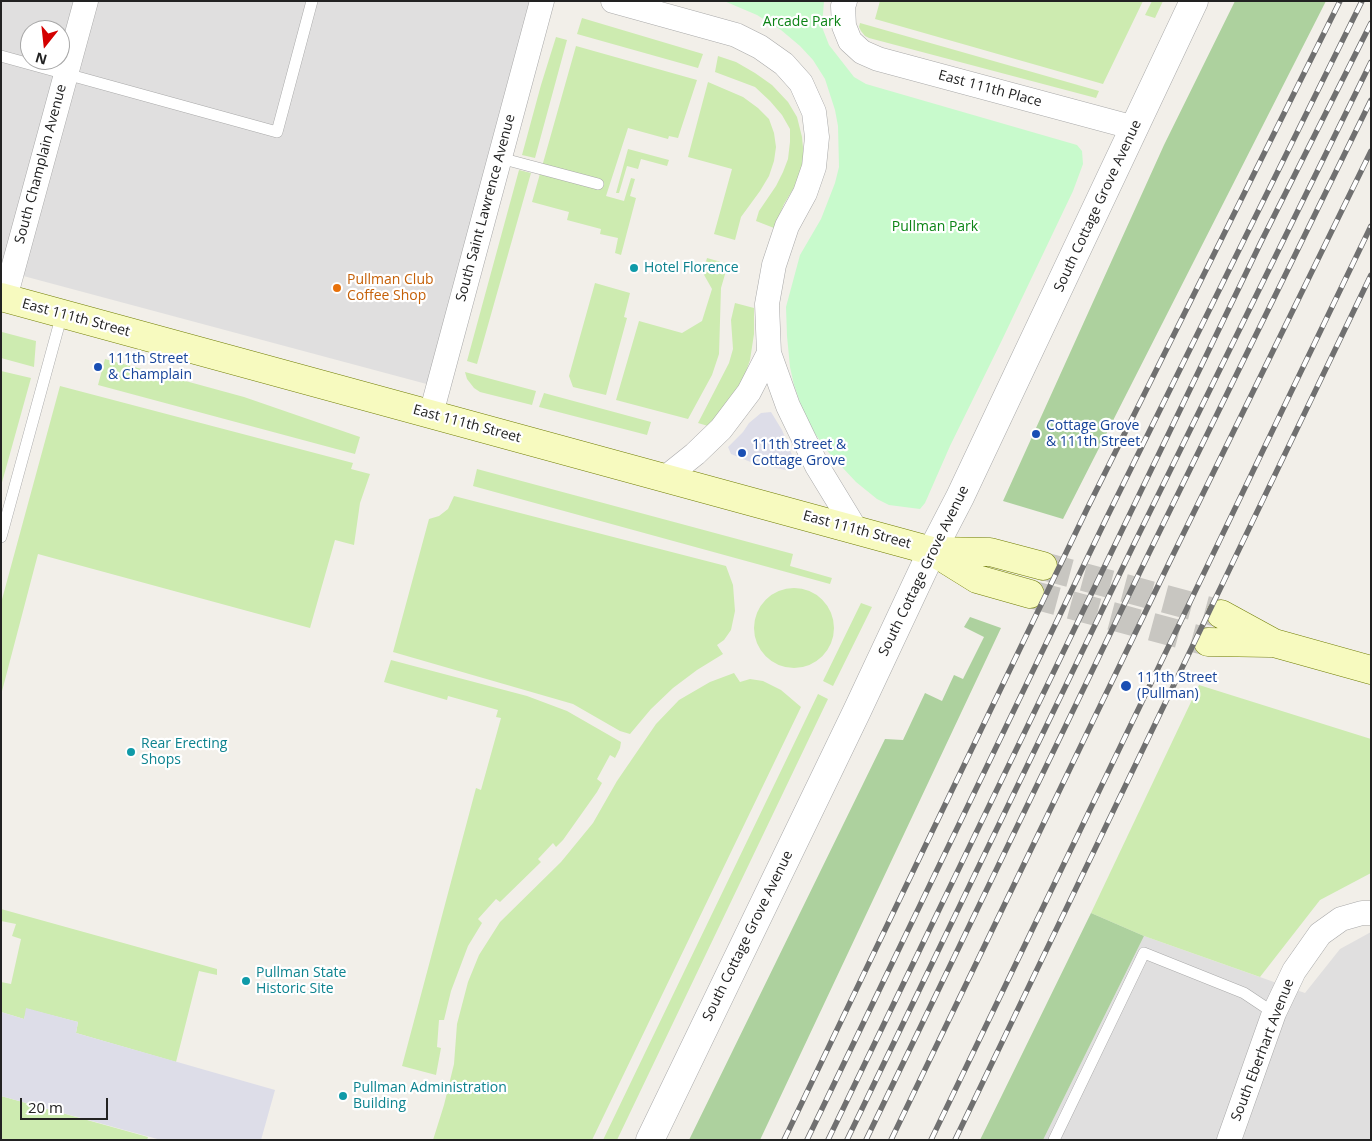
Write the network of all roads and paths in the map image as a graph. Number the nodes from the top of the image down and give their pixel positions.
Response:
1 (86, 1) edge
2 (312, 1) edge
3 (542, 1) edge
4 (613, 1) edge
5 (845, 1) edge
6 (1194, 1) edge
7 (1, 56) edge
8 (66, 73) junction
9 (1135, 128) junction
10 (500, 158) junction
11 (598, 184) dead end
12 (3, 298) edge
13 (62, 314) junction
14 (769, 353) junction
15 (431, 414) junction
16 (665, 478) junction
17 (856, 530) junction
18 (1, 537) edge
19 (932, 551) junction
20 (1043, 566) tunnel mouth
21 (1030, 594) tunnel mouth
22 (1221, 614) tunnel mouth
23 (1208, 642) tunnel mouth
24 (1274, 644) junction
25 (1370, 668) edge
26 (1371, 913) edge
27 (1274, 1013) junction
28 (650, 1140) edge
29 (1054, 1140) edge
30 (1228, 1140) edge

1 - 8 street, South Champlain Avenue
2 - 8 lane
3 - 10 street, South Saint Lawrence Avenue
4 - 14 street
5 - 9 street, East 111th Place
6 - 9 street, South Cottage Grove Avenue
7 - 8 lane
8 - 12 street, South Champlain Avenue
9 - 19 street, South Cottage Grove Avenue
10 - 11 lane
10 - 15 street, South Saint Lawrence Avenue
12 - 13 main road, East 111th Street
13 - 15 main road, East 111th Street
13 - 18 lane
14 - 16 street
14 - 17 street
15 - 16 main road, East 111th Street
16 - 17 main road, East 111th Street
17 - 19 main road, East 111th Street
19 - 20 main road, East 111th Street
19 - 21 main road, East 111th Street
19 - 28 street, South Cottage Grove Avenue
22 - 24 main road
23 - 24 main road
24 - 25 main road
26 - 27 street, South Eberhart Avenue
27 - 29 lane
27 - 30 street, South Eberhart Avenue

